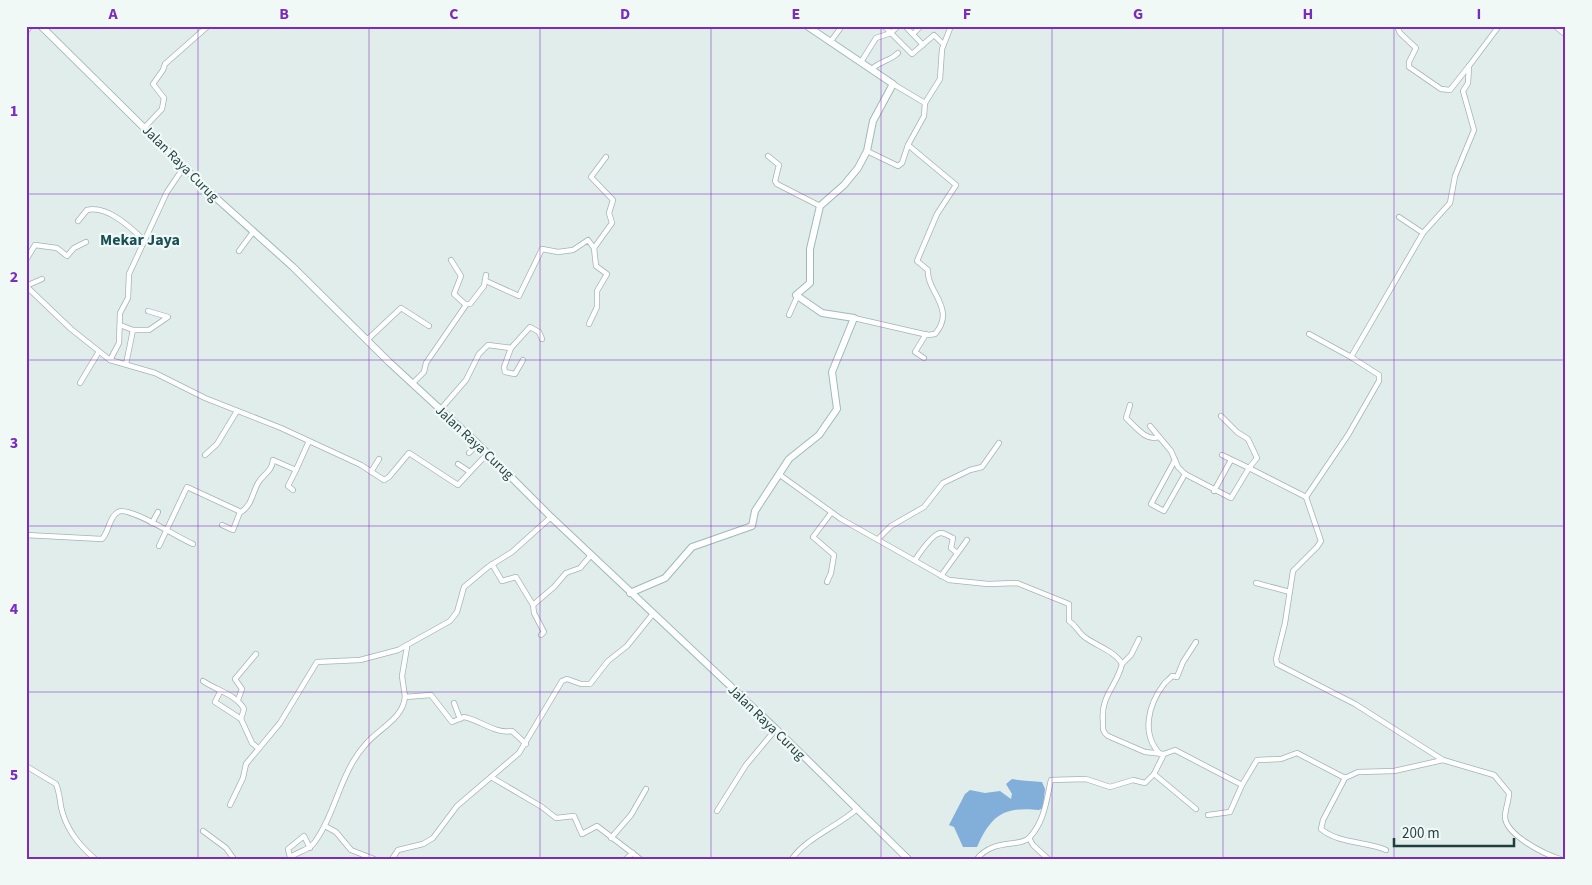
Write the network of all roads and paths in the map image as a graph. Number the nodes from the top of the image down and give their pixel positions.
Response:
1 (30, 26) edge
2 (41, 26) edge
3 (208, 26) edge
4 (807, 26) edge
5 (842, 26) edge
6 (884, 26) edge
7 (898, 26) edge
8 (905, 26) edge
9 (921, 26) edge
10 (951, 26) edge
11 (1397, 26) edge
12 (1499, 26) edge
13 (1555, 26) edge
14 (26, 32) edge
15 (891, 33) junction
16 (912, 34) junction
17 (1566, 35) edge
18 (831, 41) junction
19 (943, 44) junction
20 (923, 45) junction
21 (898, 53) dead end
22 (861, 62) junction
23 (1469, 66) junction
24 (872, 69) junction
25 (893, 84) junction
26 (925, 103) junction
27 (145, 127) junction
28 (908, 145) junction
29 (867, 151) junction
30 (768, 156) dead end
31 (606, 157) dead end
32 (184, 167) junction
33 (820, 206) junction
34 (1399, 217) dead end
35 (78, 221) dead end
36 (253, 232) junction
37 (1423, 233) junction
38 (144, 240) junction
39 (86, 242) dead end
40 (594, 248) junction
41 (239, 251) dead end
42 (26, 260) edge
43 (451, 260) dead end
44 (42, 279) dead end
45 (26, 286) edge
46 (798, 297) junction
47 (466, 304) junction
48 (148, 310) dead end
49 (789, 315) dead end
50 (854, 318) junction
51 (588, 324) dead end
52 (120, 325) junction
53 (429, 326) dead end
54 (133, 330) junction
55 (926, 334) junction
56 (1309, 334) dead end
57 (542, 339) dead end
58 (367, 340) junction
59 (511, 348) junction
60 (98, 353) junction
61 (1351, 357) junction
62 (924, 358) dead end
63 (110, 360) junction
64 (523, 360) dead end
65 (126, 364) junction
66 (80, 383) dead end
67 (413, 383) junction
68 (1130, 405) dead end
69 (440, 410) junction
70 (237, 411) junction
71 (1221, 416) dead end
72 (1150, 426) dead end
73 (1159, 437) junction
74 (309, 441) junction
75 (999, 443) dead end
76 (478, 444) junction
77 (469, 453) dead end
78 (488, 453) junction
79 (205, 454) dead end
80 (1222, 456) dead end
81 (379, 459) dead end
82 (1175, 460) junction
83 (1231, 460) junction
84 (458, 464) dead end
85 (1249, 468) junction
86 (296, 470) junction
87 (371, 472) junction
88 (470, 472) junction
89 (1185, 474) junction
90 (780, 475) junction
91 (293, 490) dead end
92 (1214, 490) junction
93 (1306, 497) junction
94 (158, 512) dead end
95 (240, 512) junction
96 (831, 513) junction
97 (551, 517) junction
98 (152, 523) junction
99 (222, 525) dead end
100 (165, 531) junction
101 (26, 535) edge
102 (879, 538) junction
103 (967, 540) dead end
104 (193, 544) dead end
105 (159, 546) dead end
106 (957, 553) junction
107 (591, 555) junction
108 (915, 560) junction
109 (492, 564) junction
110 (941, 576) junction
111 (827, 582) dead end
112 (1256, 583) dead end
113 (1290, 592) junction
114 (630, 593) junction
115 (533, 605) junction
116 (652, 615) junction
117 (541, 635) dead end
118 (1139, 639) dead end
119 (1196, 642) dead end
120 (407, 647) junction
121 (256, 654) dead end
122 (1122, 664) junction
123 (203, 681) dead end
124 (220, 692) junction
125 (405, 697) junction
126 (238, 700) junction
127 (454, 703) dead end
128 (241, 719) junction
129 (460, 719) junction
130 (776, 729) junction
131 (526, 744) junction
132 (258, 748) junction
133 (1162, 754) junction
134 (1443, 760) junction
135 (26, 766) edge
136 (1154, 774) junction
137 (491, 777) junction
138 (1345, 778) junction
139 (1242, 785) junction
140 (646, 789) dead end
141 (230, 805) dead end
142 (1196, 808) dead end
143 (857, 809) junction
144 (717, 811) dead end
145 (1208, 815) dead end
146 (325, 826) junction
147 (203, 831) dead end
148 (611, 838) junction
149 (1029, 838) junction
150 (310, 848) junction
151 (1386, 850) dead end
152 (633, 853) junction
153 (290, 858) edge
154 (95, 859) edge
155 (234, 859) edge
156 (373, 859) edge
157 (392, 859) edge
158 (626, 859) edge
159 (640, 859) edge
160 (792, 859) edge
161 (908, 859) edge
162 (977, 859) edge
163 (1048, 859) edge
164 (1560, 859) edge

1 - 14 street
2 - 27 street, Jalan Raya Curug
3 - 27 street
4 - 18 street
5 - 18 street
6 - 15 street
7 - 15 street
8 - 16 street
9 - 16 street
10 - 19 street
11 - 23 street
12 - 23 street
13 - 17 street
15 - 20 street
15 - 22 street
16 - 20 street
18 - 22 street
19 - 20 street
19 - 26 street
21 - 24 street
22 - 24 street
23 - 37 street
24 - 25 street
25 - 26 street
25 - 29 street
26 - 28 street
27 - 32 street, Jalan Raya Curug
28 - 29 street
28 - 55 street
29 - 33 street
30 - 33 street
31 - 40 street
32 - 36 street, Jalan Raya Curug
32 - 38 street
33 - 46 street
34 - 37 street
35 - 38 street
36 - 41 street
36 - 58 street, Jalan Raya Curug
37 - 61 street
38 - 52 street
39 - 42 street
40 - 47 street
40 - 51 street
43 - 47 street
44 - 45 street
45 - 60 street
46 - 49 street
46 - 50 street
47 - 67 street
48 - 54 street
50 - 55 street
50 - 90 street
52 - 54 street
52 - 63 street
53 - 58 street
54 - 65 street
55 - 62 street
56 - 61 street
57 - 59 street
58 - 67 street, Jalan Raya Curug
59 - 64 street
59 - 69 street
60 - 63 street
60 - 66 street
61 - 93 street
63 - 65 street
65 - 70 street
67 - 69 street, Jalan Raya Curug
68 - 73 street
69 - 76 street, Jalan Raya Curug
70 - 74 street
70 - 79 street
71 - 85 street
72 - 73 street
73 - 82 street
74 - 86 street
74 - 87 street
75 - 102 street
76 - 77 street
76 - 78 street, Jalan Raya Curug
78 - 88 street
78 - 97 street, Jalan Raya Curug
80 - 83 street
81 - 87 street
82 - 89 street
82 - 89 street
83 - 85 street
83 - 92 street
84 - 88 street
85 - 92 street
85 - 93 street
86 - 91 street
86 - 95 street
87 - 88 street
89 - 92 street
90 - 96 street
90 - 114 street
93 - 113 street
94 - 98 street
95 - 99 street
95 - 100 street
96 - 102 street
96 - 111 street
97 - 107 street, Jalan Raya Curug
97 - 109 street
98 - 100 street
98 - 101 street
100 - 104 street
100 - 105 street
102 - 108 street
103 - 106 street
106 - 108 street
106 - 110 street
107 - 114 street, Jalan Raya Curug
107 - 115 street
108 - 110 street
109 - 115 street
109 - 120 street
110 - 122 street
112 - 113 street
113 - 134 street
114 - 116 street, Jalan Raya Curug
115 - 117 street
116 - 130 street, Jalan Raya Curug
116 - 131 street
118 - 122 street
119 - 133 street
120 - 125 street
120 - 132 street
121 - 126 street
122 - 133 street
123 - 124 street
124 - 126 street
124 - 128 street
125 - 129 street
125 - 146 street
126 - 128 street
127 - 129 street
128 - 132 street
129 - 131 street
130 - 143 street, Jalan Raya Curug
130 - 144 street
131 - 137 street
132 - 141 street
133 - 136 street
133 - 139 street
134 - 138 street
134 - 164 street
135 - 154 street
136 - 142 street
136 - 149 street
137 - 148 street
137 - 157 street
138 - 139 street
138 - 151 street
139 - 145 street
140 - 148 street
143 - 160 street
143 - 161 street, Jalan Raya Curug
146 - 150 street
146 - 156 street
147 - 155 street
148 - 152 street
149 - 162 street
149 - 163 street
150 - 153 street
150 - 153 street
152 - 158 street
152 - 159 street

